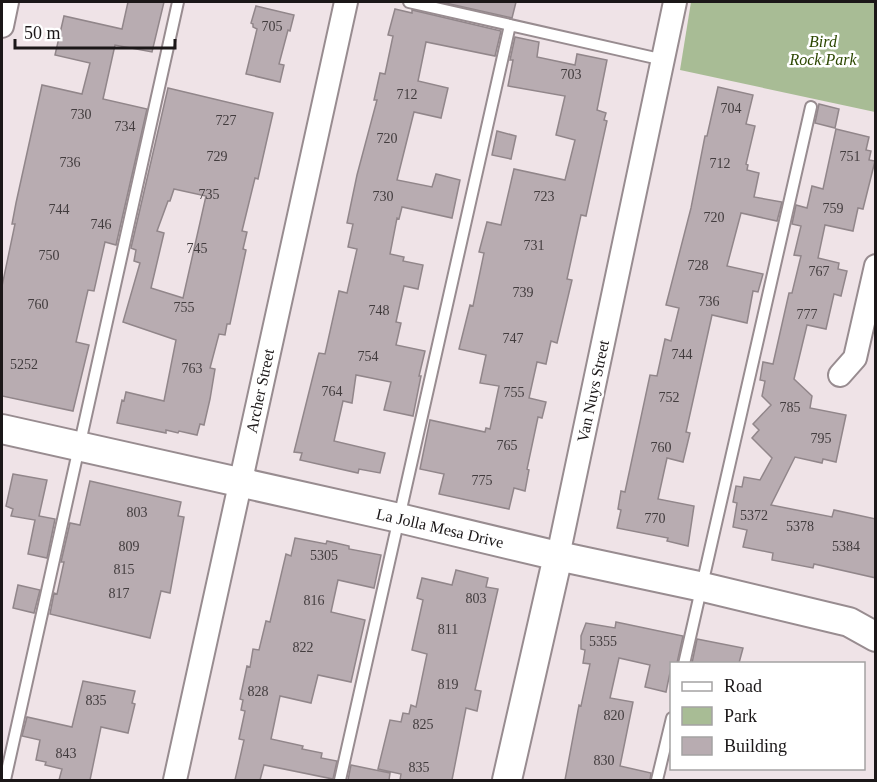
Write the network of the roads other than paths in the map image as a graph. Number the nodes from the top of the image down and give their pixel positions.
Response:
1 (7, 2) edge
2 (178, 2) edge
3 (346, 2) edge
4 (409, 2) edge
5 (675, 2) edge
6 (510, 25) junction
7 (2, 26) edge
8 (664, 60) junction
9 (811, 106) dead end
10 (876, 266) edge
11 (840, 375) dead end
12 (2, 429) edge
13 (79, 446) junction
14 (240, 483) junction
15 (399, 518) junction
16 (558, 556) junction
17 (703, 587) junction
18 (876, 638) edge
19 (684, 662) edge
20 (670, 726) edge
21 (5, 780) edge
22 (175, 780) edge
23 (340, 780) edge
24 (507, 780) edge
25 (657, 780) edge

1 - 7 street
2 - 13 lane
3 - 14 street, Archer Street
4 - 6 lane
5 - 8 street, Van Nuys Street
6 - 8 lane
6 - 15 lane
8 - 16 street, Van Nuys Street
9 - 17 lane
10 - 11 street
12 - 13 street, La Jolla Mesa Drive
13 - 14 street, La Jolla Mesa Drive
13 - 21 lane
14 - 15 street, La Jolla Mesa Drive
14 - 22 street, Archer Street
15 - 16 street, La Jolla Mesa Drive
15 - 23 lane
16 - 17 street, La Jolla Mesa Drive
16 - 24 street, Van Nuys Street
17 - 18 street, La Jolla Mesa Drive
17 - 19 lane
20 - 25 lane

